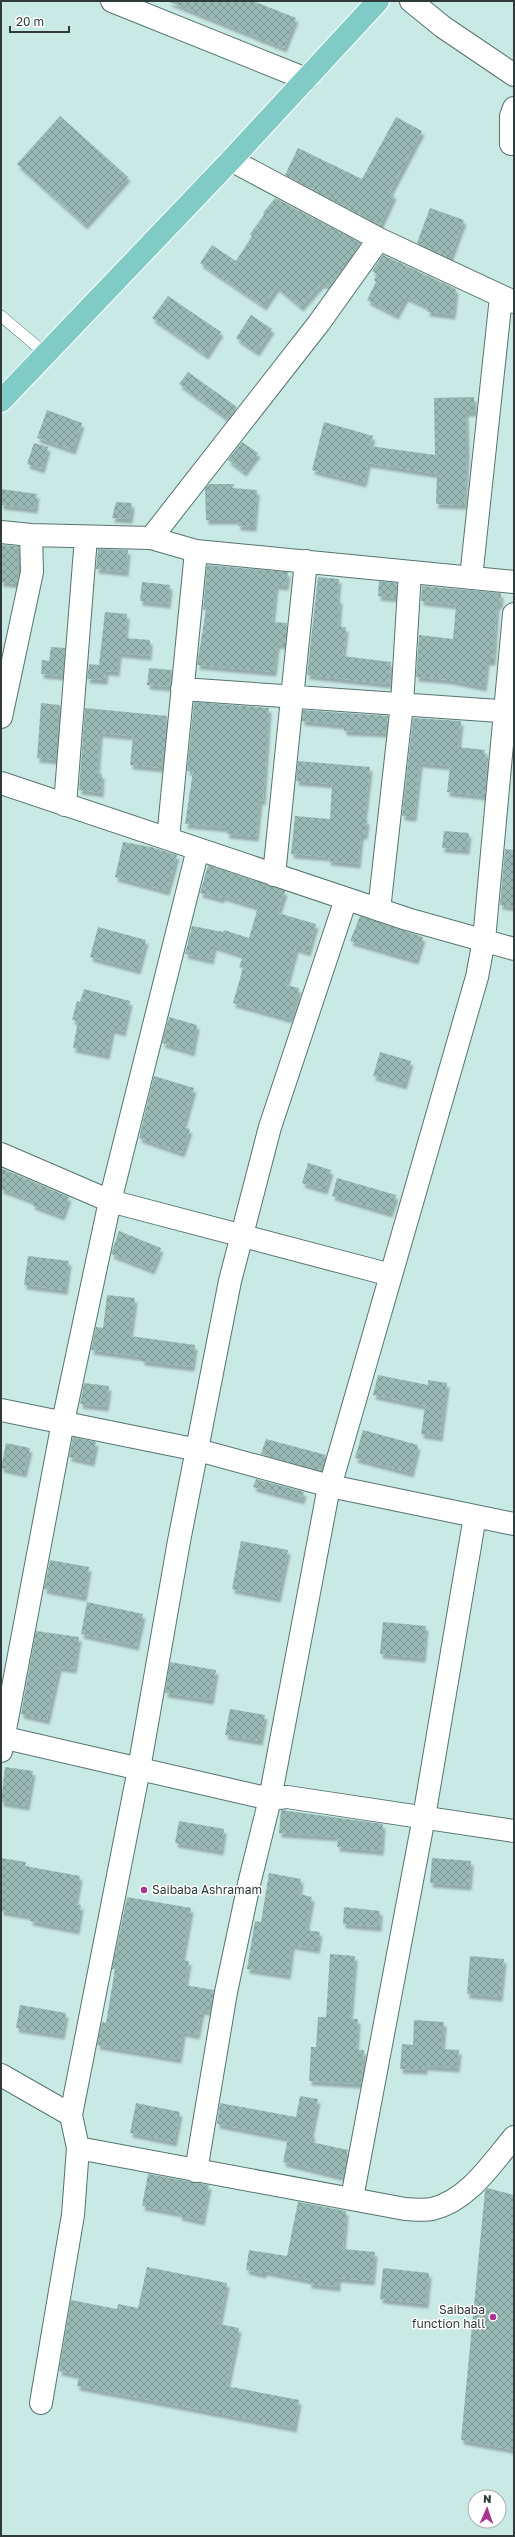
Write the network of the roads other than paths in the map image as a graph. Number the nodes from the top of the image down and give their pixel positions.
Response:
1 (378, 1) edge
2 (411, 1) edge
3 (123, 3) edge
4 (514, 75) edge
5 (306, 79) junction
6 (514, 108) edge
7 (512, 144) dead end
8 (231, 160) junction
9 (380, 240) junction
10 (507, 300) edge
11 (1, 316) edge
12 (46, 354) junction
13 (1, 401) edge
14 (1, 532) edge
15 (30, 535) junction
16 (86, 536) junction
17 (151, 538) junction
18 (196, 551) junction
19 (306, 561) junction
20 (410, 572) junction
21 (471, 578) junction
22 (514, 582) edge
23 (514, 614) edge
24 (182, 689) junction
25 (291, 696) junction
26 (402, 704) junction
27 (509, 712) edge
28 (1, 716) edge
29 (1, 783) edge
30 (65, 805) junction
31 (168, 839) junction
32 (198, 849) junction
33 (274, 875) junction
34 (346, 899) junction
35 (379, 910) junction
36 (484, 940) junction
37 (514, 949) edge
38 (1, 1154) edge
39 (110, 1201) junction
40 (242, 1235) junction
41 (391, 1275) junction
42 (1, 1410) edge
43 (63, 1422) junction
44 (198, 1450) junction
45 (330, 1486) junction
46 (475, 1516) junction
47 (514, 1524) edge
48 (2, 1742) edge
49 (139, 1769) junction
50 (270, 1800) junction
51 (424, 1818) junction
52 (514, 1831) edge
53 (1, 2075) edge
54 (71, 2115) junction
55 (514, 2136) edge
56 (78, 2148) junction
57 (196, 2171) junction
58 (352, 2198) junction
59 (41, 2403) dead end

1 - 5 main road
2 - 4 street
3 - 5 street
5 - 8 main road
6 - 7 street
8 - 9 street
8 - 12 main road
9 - 10 street
9 - 17 street
10 - 21 street
11 - 12 lane
12 - 13 main road
14 - 15 street
15 - 16 street
15 - 28 street
16 - 17 street
16 - 30 street
17 - 18 street
18 - 19 street
18 - 24 street
19 - 20 street
19 - 25 street
20 - 21 street
20 - 26 street
21 - 22 street
23 - 27 street
24 - 25 street
24 - 31 street
25 - 26 street
25 - 33 street
26 - 27 street
26 - 35 street
27 - 36 street
29 - 30 street
30 - 31 street
31 - 32 street
32 - 33 street
32 - 39 street
33 - 34 street
34 - 35 street
34 - 40 street
35 - 36 street
36 - 37 street
36 - 41 street
38 - 39 street
39 - 40 street
39 - 43 street
40 - 41 street
40 - 44 street
41 - 45 street
42 - 43 street
43 - 44 street
43 - 48 street
44 - 45 street
44 - 49 street
45 - 46 street
45 - 50 street
46 - 47 street
46 - 51 street
48 - 49 street
49 - 50 street
49 - 54 street
50 - 51 street
50 - 57 street
51 - 52 street
51 - 58 street
53 - 54 street
54 - 56 street
55 - 58 street
56 - 57 street
56 - 59 street
57 - 58 street

